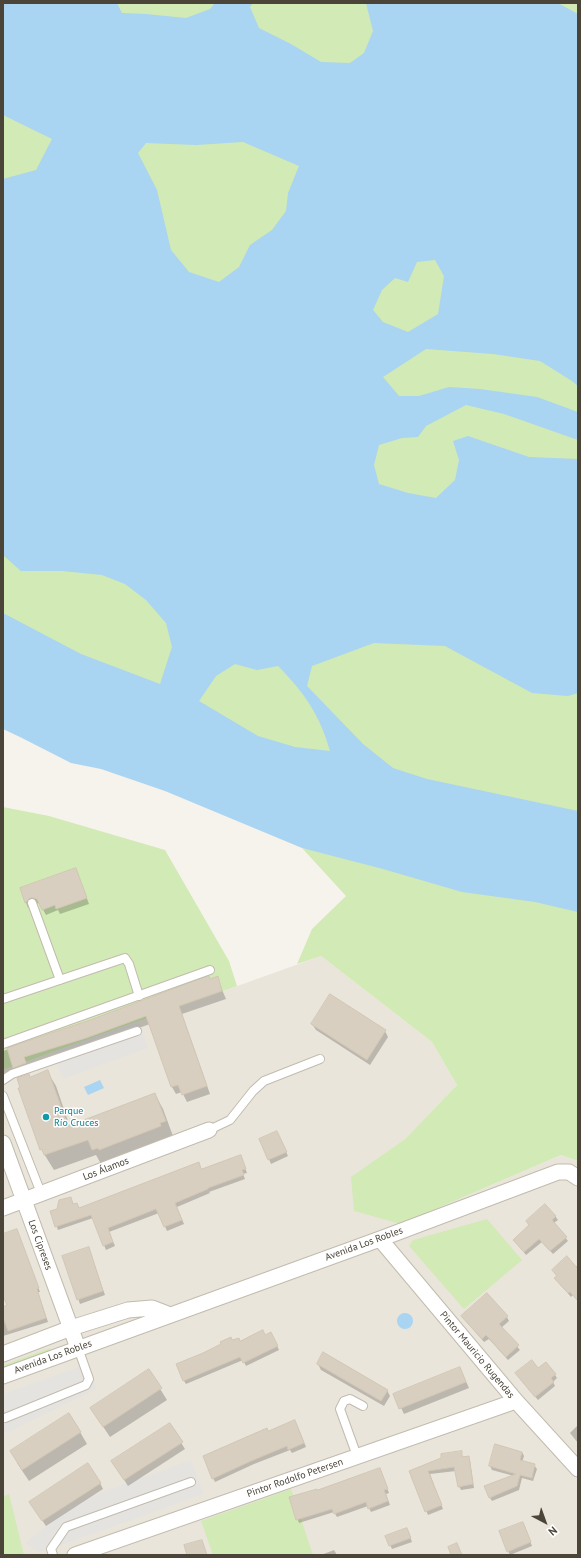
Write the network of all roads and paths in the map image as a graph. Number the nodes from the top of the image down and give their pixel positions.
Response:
1 (32, 903) dead end
2 (210, 970) dead end
3 (60, 980) junction
4 (139, 996) junction
5 (3, 999) edge
6 (137, 1031) dead end
7 (3, 1044) edge
8 (320, 1059) dead end
9 (3, 1080) edge
10 (3, 1096) edge
11 (209, 1130) joint
12 (3, 1143) edge
13 (578, 1178) edge
14 (41, 1193) junction
15 (23, 1200) junction
16 (3, 1208) edge
17 (380, 1239) junction
18 (170, 1315) junction
19 (71, 1328) junction
20 (78, 1348) junction
21 (3, 1354) edge
22 (3, 1376) edge
23 (516, 1401) junction
24 (363, 1406) dead end
25 (5, 1418) dead end
26 (357, 1456) junction
27 (578, 1469) edge
28 (191, 1482) dead end
29 (53, 1555) edge
30 (75, 1555) edge

1 - 3 lane
2 - 4 lane
3 - 4 lane
3 - 5 lane
4 - 7 lane
6 - 9 lane
8 - 11 lane
10 - 14 lane
11 - 14 street, Los Álamos
12 - 15 street, Los Cipreses
13 - 17 street, Avenida Los Robles
14 - 15 street, Los Álamos
15 - 16 street, Los Álamos
15 - 19 street, Los Cipreses
17 - 18 street, Avenida Los Robles
17 - 23 street, Pintor Mauricio Rugendas
18 - 19 street, Avenida Los Robles
18 - 20 street, Avenida Los Robles
19 - 20 street, Los Cipreses
19 - 21 street, Avenida Los Robles
20 - 22 street, Avenida Los Robles
20 - 25 lane
23 - 26 street, Pintor Rodolfo Petersen
23 - 27 street, Pintor Mauricio Rugendas
24 - 26 lane
26 - 30 street, Pintor Rodolfo Petersen
28 - 29 lane

